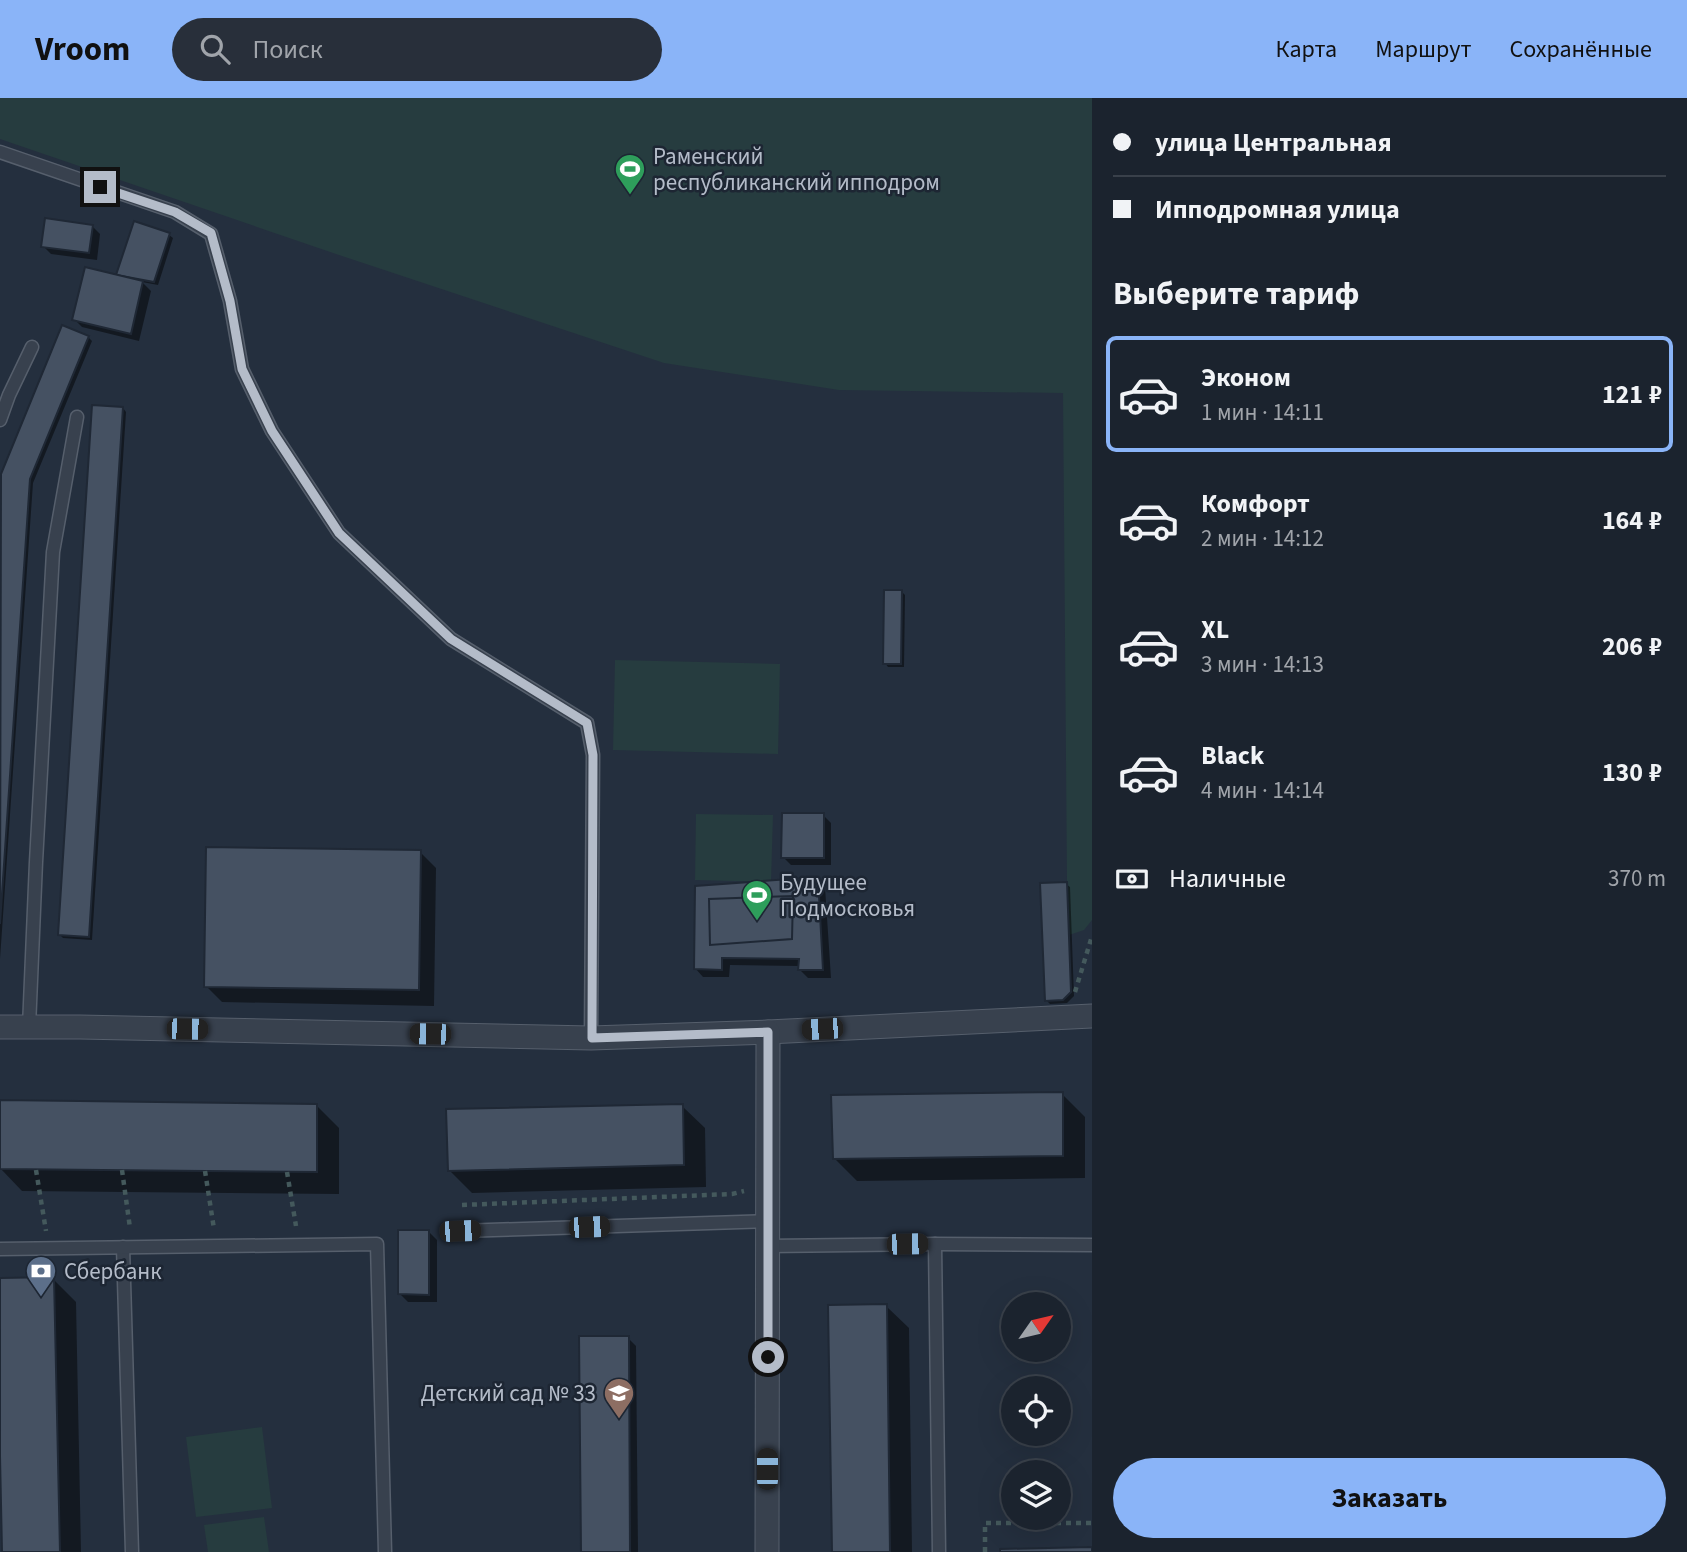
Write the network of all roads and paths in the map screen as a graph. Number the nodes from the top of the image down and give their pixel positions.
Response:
1 (0, 152) edge
2 (32, 347) dead end
3 (77, 416) dead end
4 (0, 420) edge
5 (1092, 936) edge
6 (1092, 1016) edge
7 (1067, 1017) junction
8 (0, 1027) edge
9 (29, 1027) junction
10 (768, 1032) junction
11 (592, 1038) junction
12 (36, 1170) dead end
13 (122, 1170) dead end
14 (205, 1171) dead end
15 (287, 1172) dead end
16 (751, 1187) dead end
17 (462, 1205) dead end
18 (768, 1220) junction
19 (296, 1227) dead end
20 (215, 1229) dead end
21 (130, 1230) dead end
22 (460, 1231) dead end
23 (46, 1232) dead end
24 (935, 1244) junction
25 (1092, 1245) edge
26 (768, 1246) junction
27 (124, 1247) junction
28 (0, 1249) edge
29 (1092, 1524) edge
30 (132, 1552) edge
31 (385, 1552) edge
32 (767, 1552) edge
33 (939, 1552) edge
34 (985, 1552) edge

1 - 11 lane
2 - 4 lane
3 - 9 lane
5 - 7 path
6 - 7 street
7 - 10 street
8 - 9 street
9 - 11 street
10 - 11 street
10 - 18 street
12 - 23 path
13 - 21 path
14 - 20 path
15 - 19 path
16 - 17 path
18 - 22 lane
18 - 26 street
24 - 25 lane
24 - 26 lane
24 - 33 lane
26 - 32 street
27 - 28 lane
27 - 30 lane
27 - 31 lane
29 - 34 path

